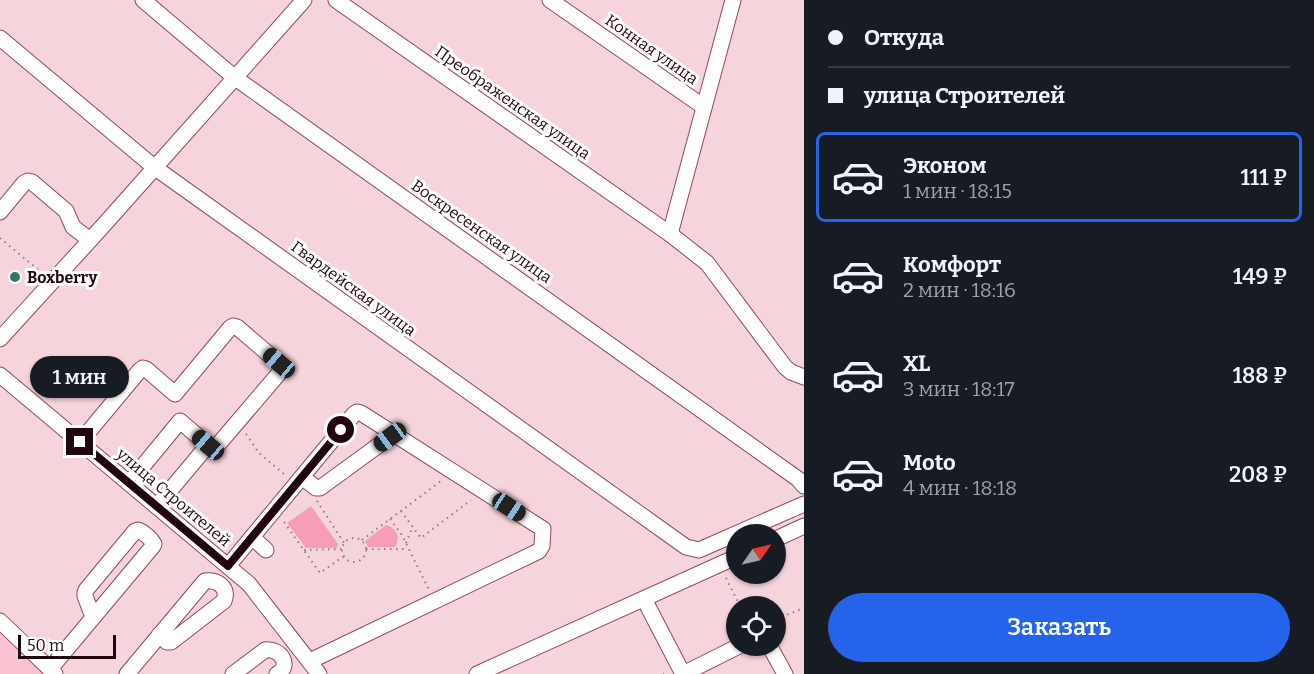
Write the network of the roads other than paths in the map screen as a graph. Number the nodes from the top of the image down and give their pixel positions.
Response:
1 (143, 0) edge
2 (304, 0) edge
3 (336, 0) edge
4 (550, 0) edge
5 (733, 0) edge
6 (0, 38) edge
7 (234, 77) junction
8 (704, 107) junction
9 (154, 167) junction
10 (0, 212) edge
11 (670, 234) junction
12 (90, 240) junction
13 (0, 339) edge
14 (0, 375) edge
15 (804, 376) edge
16 (175, 394) junction
17 (180, 421) junction
18 (394, 434) junction
19 (80, 442) junction
20 (208, 445) junction
21 (302, 477) junction
22 (129, 483) junction
23 (804, 486) edge
24 (804, 504) edge
25 (157, 506) junction
26 (804, 526) edge
27 (786, 534) edge
28 (252, 537) junction
29 (266, 549) dead end
30 (726, 561) edge
31 (228, 566) junction
32 (644, 599) junction
33 (93, 617) junction
34 (0, 621) edge
35 (159, 635) dead end
36 (726, 652) edge
37 (775, 656) edge
38 (310, 661) junction
39 (53, 671) edge
40 (127, 674) edge
41 (233, 674) edge
42 (277, 674) edge
43 (320, 674) edge
44 (477, 674) edge
45 (683, 674) edge
46 (785, 674) edge

1 - 7 street, Воскресенская улица
2 - 7 street
3 - 11 street, Преображенская улица
4 - 8 street, Конная улица
5 - 8 street
6 - 9 street, Гвардейская улица
7 - 9 street
7 - 23 street, Воскресенская улица
8 - 11 street
9 - 12 street
9 - 24 street, Гвардейская улица
10 - 12 street
11 - 15 street, Преображенская улица
12 - 13 street
14 - 19 street, улица Строителей
16 - 17 street
16 - 19 street
16 - 20 street
17 - 20 street
17 - 22 street
18 - 21 street
18 - 21 street
18 - 38 street
19 - 22 street, улица Строителей
20 - 25 street
21 - 28 street
22 - 25 street, улица Строителей
25 - 31 street, улица Строителей
26 - 27 street
28 - 29 street
28 - 31 street
30 - 32 street
31 - 38 street, улица Строителей
32 - 44 street
32 - 45 street
33 - 33 street
33 - 39 street
34 - 39 street
35 - 40 street
36 - 45 street
37 - 46 street
38 - 43 street, улица Строителей
41 - 42 street

